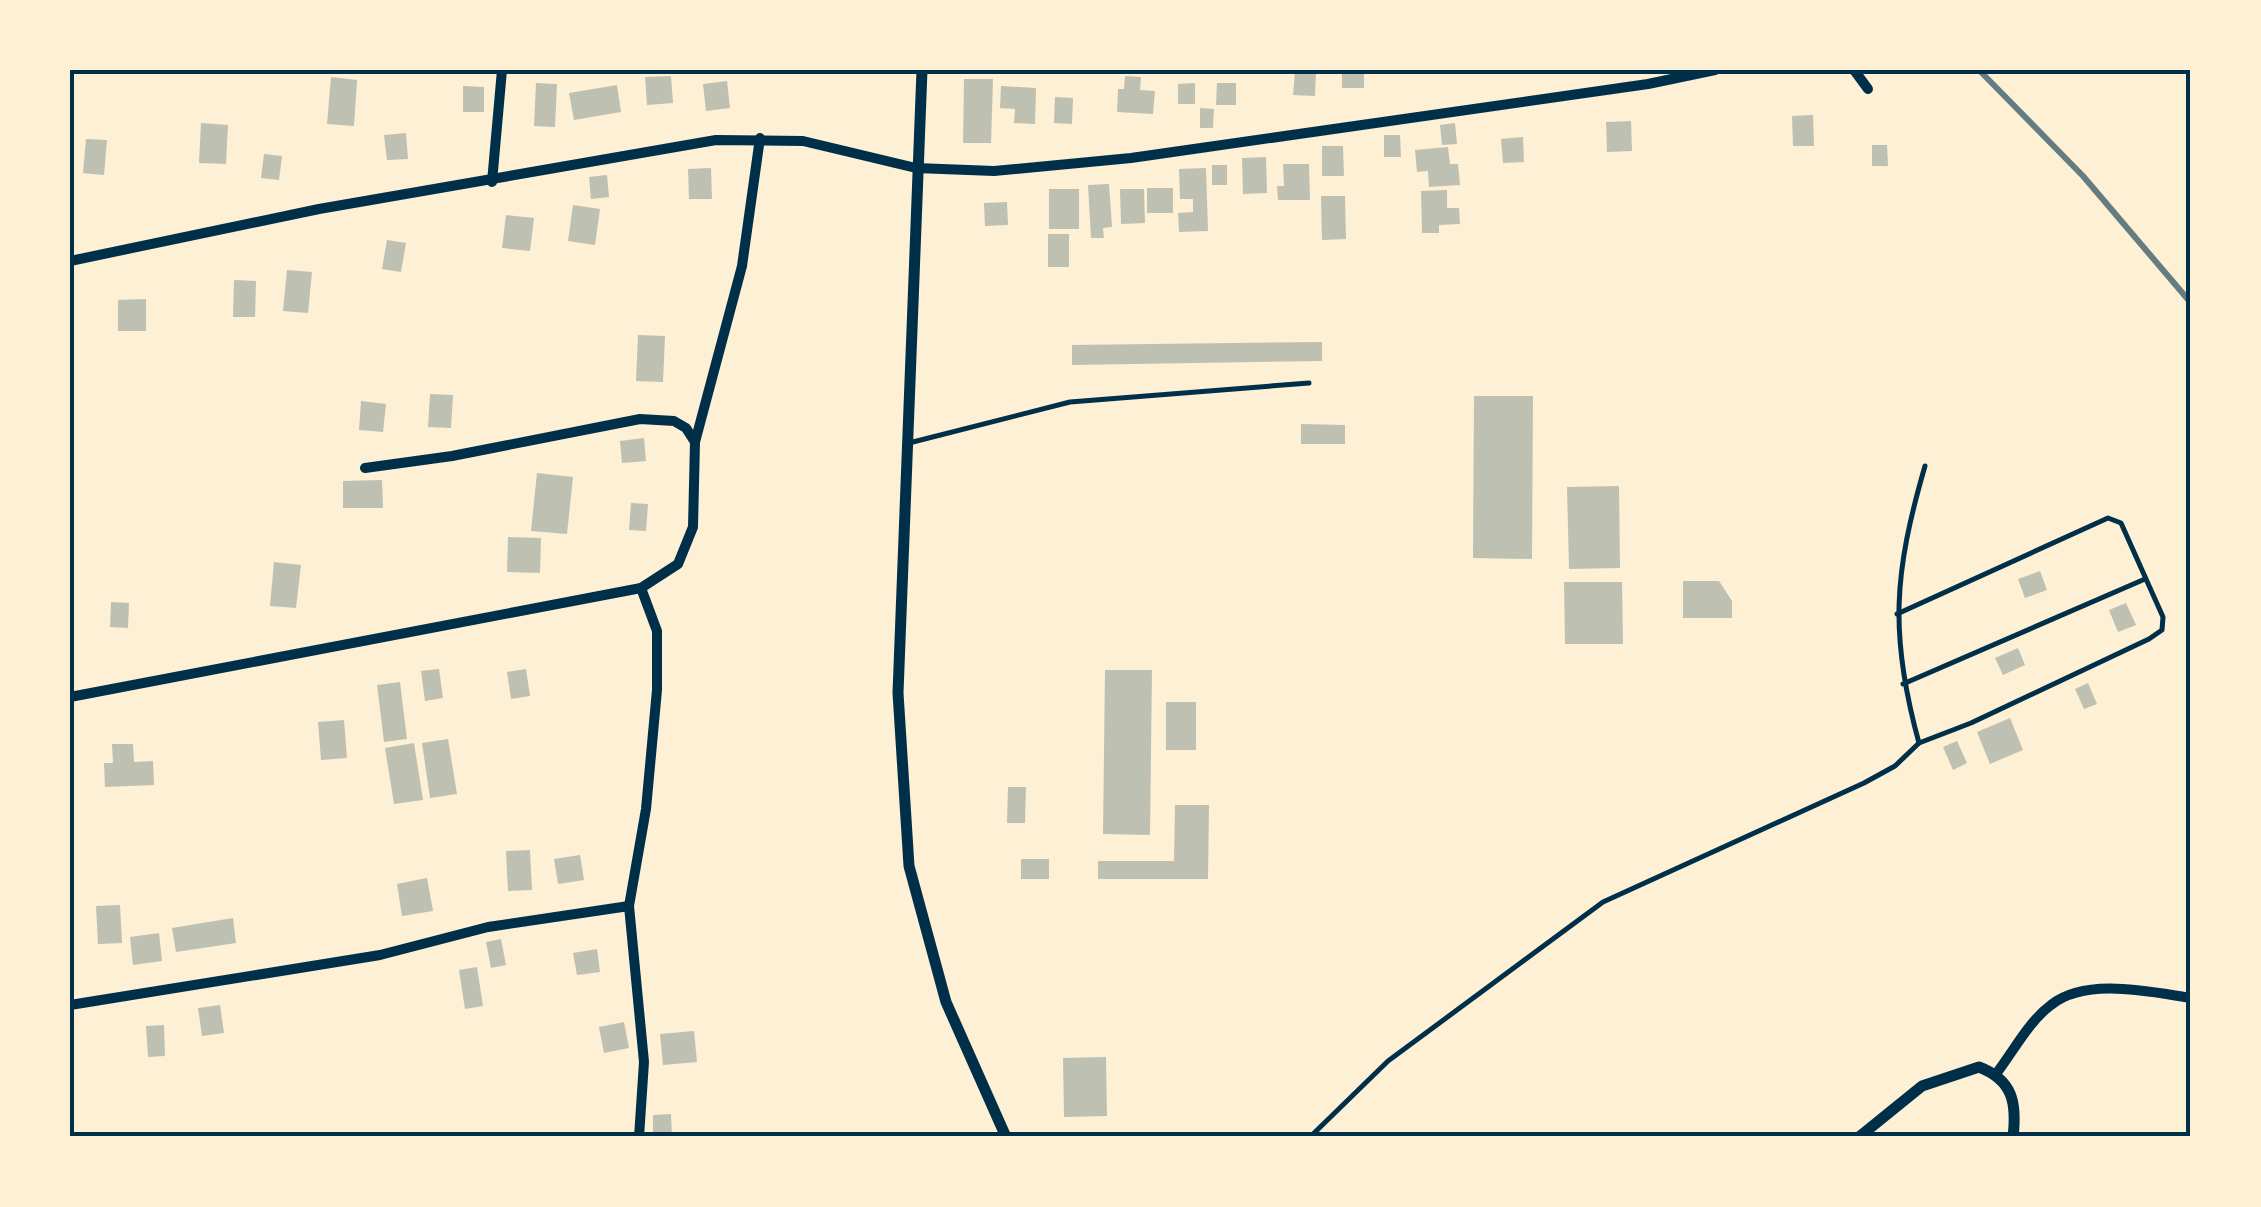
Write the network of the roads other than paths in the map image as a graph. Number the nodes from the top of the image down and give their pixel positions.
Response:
1 (502, 70) edge
2 (922, 70) edge
3 (1714, 70) edge
4 (1854, 70) edge
5 (1868, 90) dead end
6 (760, 138) junction
7 (916, 168) junction
8 (492, 182) junction
9 (70, 261) edge
10 (1308, 383) dead end
11 (695, 442) junction
12 (906, 444) junction
13 (1925, 466) dead end
14 (365, 468) dead end
15 (2145, 579) junction
16 (641, 588) junction
17 (1897, 614) junction
18 (1903, 684) junction
19 (70, 697) edge
20 (1918, 743) junction
21 (629, 906) junction
22 (2191, 998) edge
23 (70, 1005) edge
24 (1996, 1074) junction
25 (639, 1137) edge
26 (1006, 1137) edge
27 (1310, 1137) edge
28 (1859, 1137) edge
29 (2013, 1137) edge

1 - 8 street
2 - 7 street
3 - 7 street
4 - 5 street
6 - 7 street
6 - 8 street
6 - 11 street
7 - 12 street
8 - 9 street
10 - 12 lane
11 - 14 street
11 - 16 street
12 - 26 street
13 - 17 lane
15 - 17 lane
15 - 18 lane
15 - 20 lane
16 - 19 street
16 - 21 street
17 - 18 lane
18 - 20 lane
20 - 27 lane
21 - 23 street
21 - 25 street
22 - 24 street
24 - 28 street
24 - 29 street

